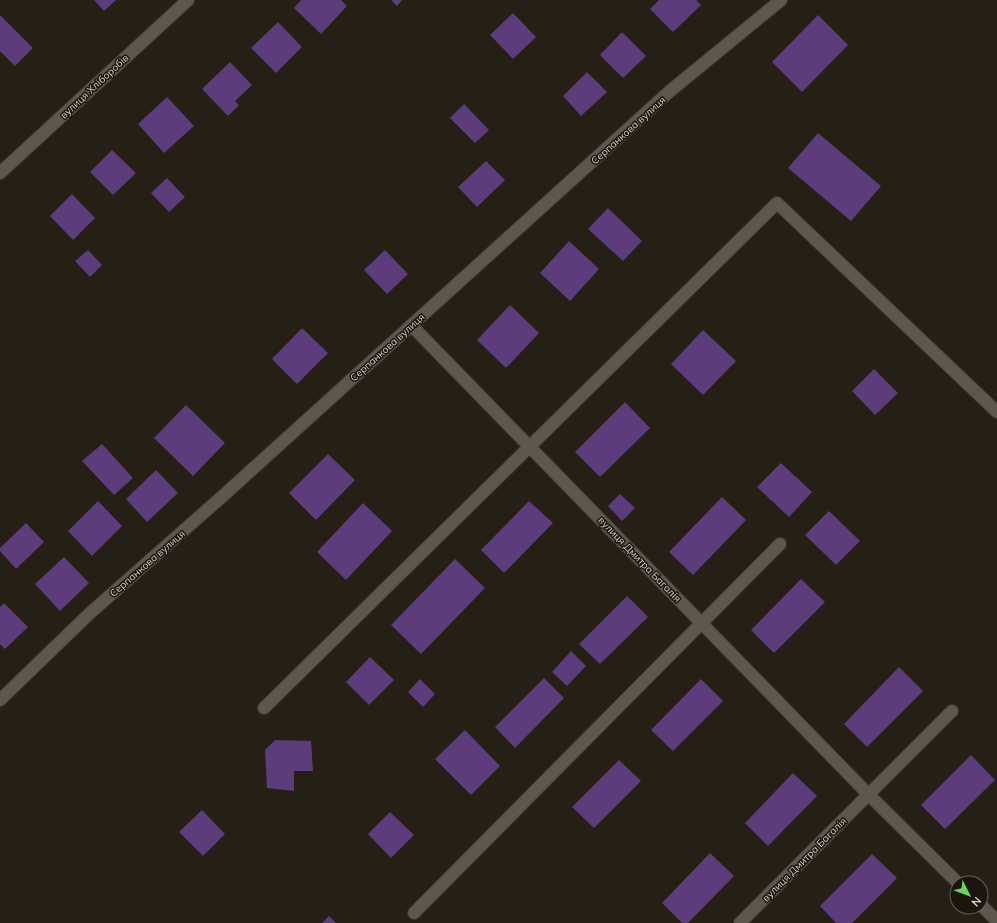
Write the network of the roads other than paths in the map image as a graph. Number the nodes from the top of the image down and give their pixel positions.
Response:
1 (188, 0) edge
2 (781, 0) edge
3 (0, 173) edge
4 (411, 325) junction
5 (997, 412) edge
6 (530, 446) junction
7 (780, 544) dead end
8 (703, 624) junction
9 (0, 700) edge
10 (264, 708) dead end
11 (952, 711) dead end
12 (868, 794) junction
13 (950, 875) edge
14 (414, 913) dead end
15 (989, 913) edge
16 (997, 921) edge
17 (740, 923) edge

1 - 3 street, вулиця Хліборобів
2 - 4 street, Серпанкова вулиця
4 - 6 street, вулиця Дмитра Багалія
4 - 9 street, Серпанкова вулиця
5 - 6 street
6 - 8 street, вулиця Дмитра Багалія
6 - 10 street
7 - 8 street
8 - 12 street, вулиця Дмитра Багалія
8 - 14 street
11 - 12 street, вулиця Дмитра Багалія
12 - 13 street, вулиця Дмитра Багалія
12 - 17 street, вулиця Дмитра Багалія
15 - 16 street

